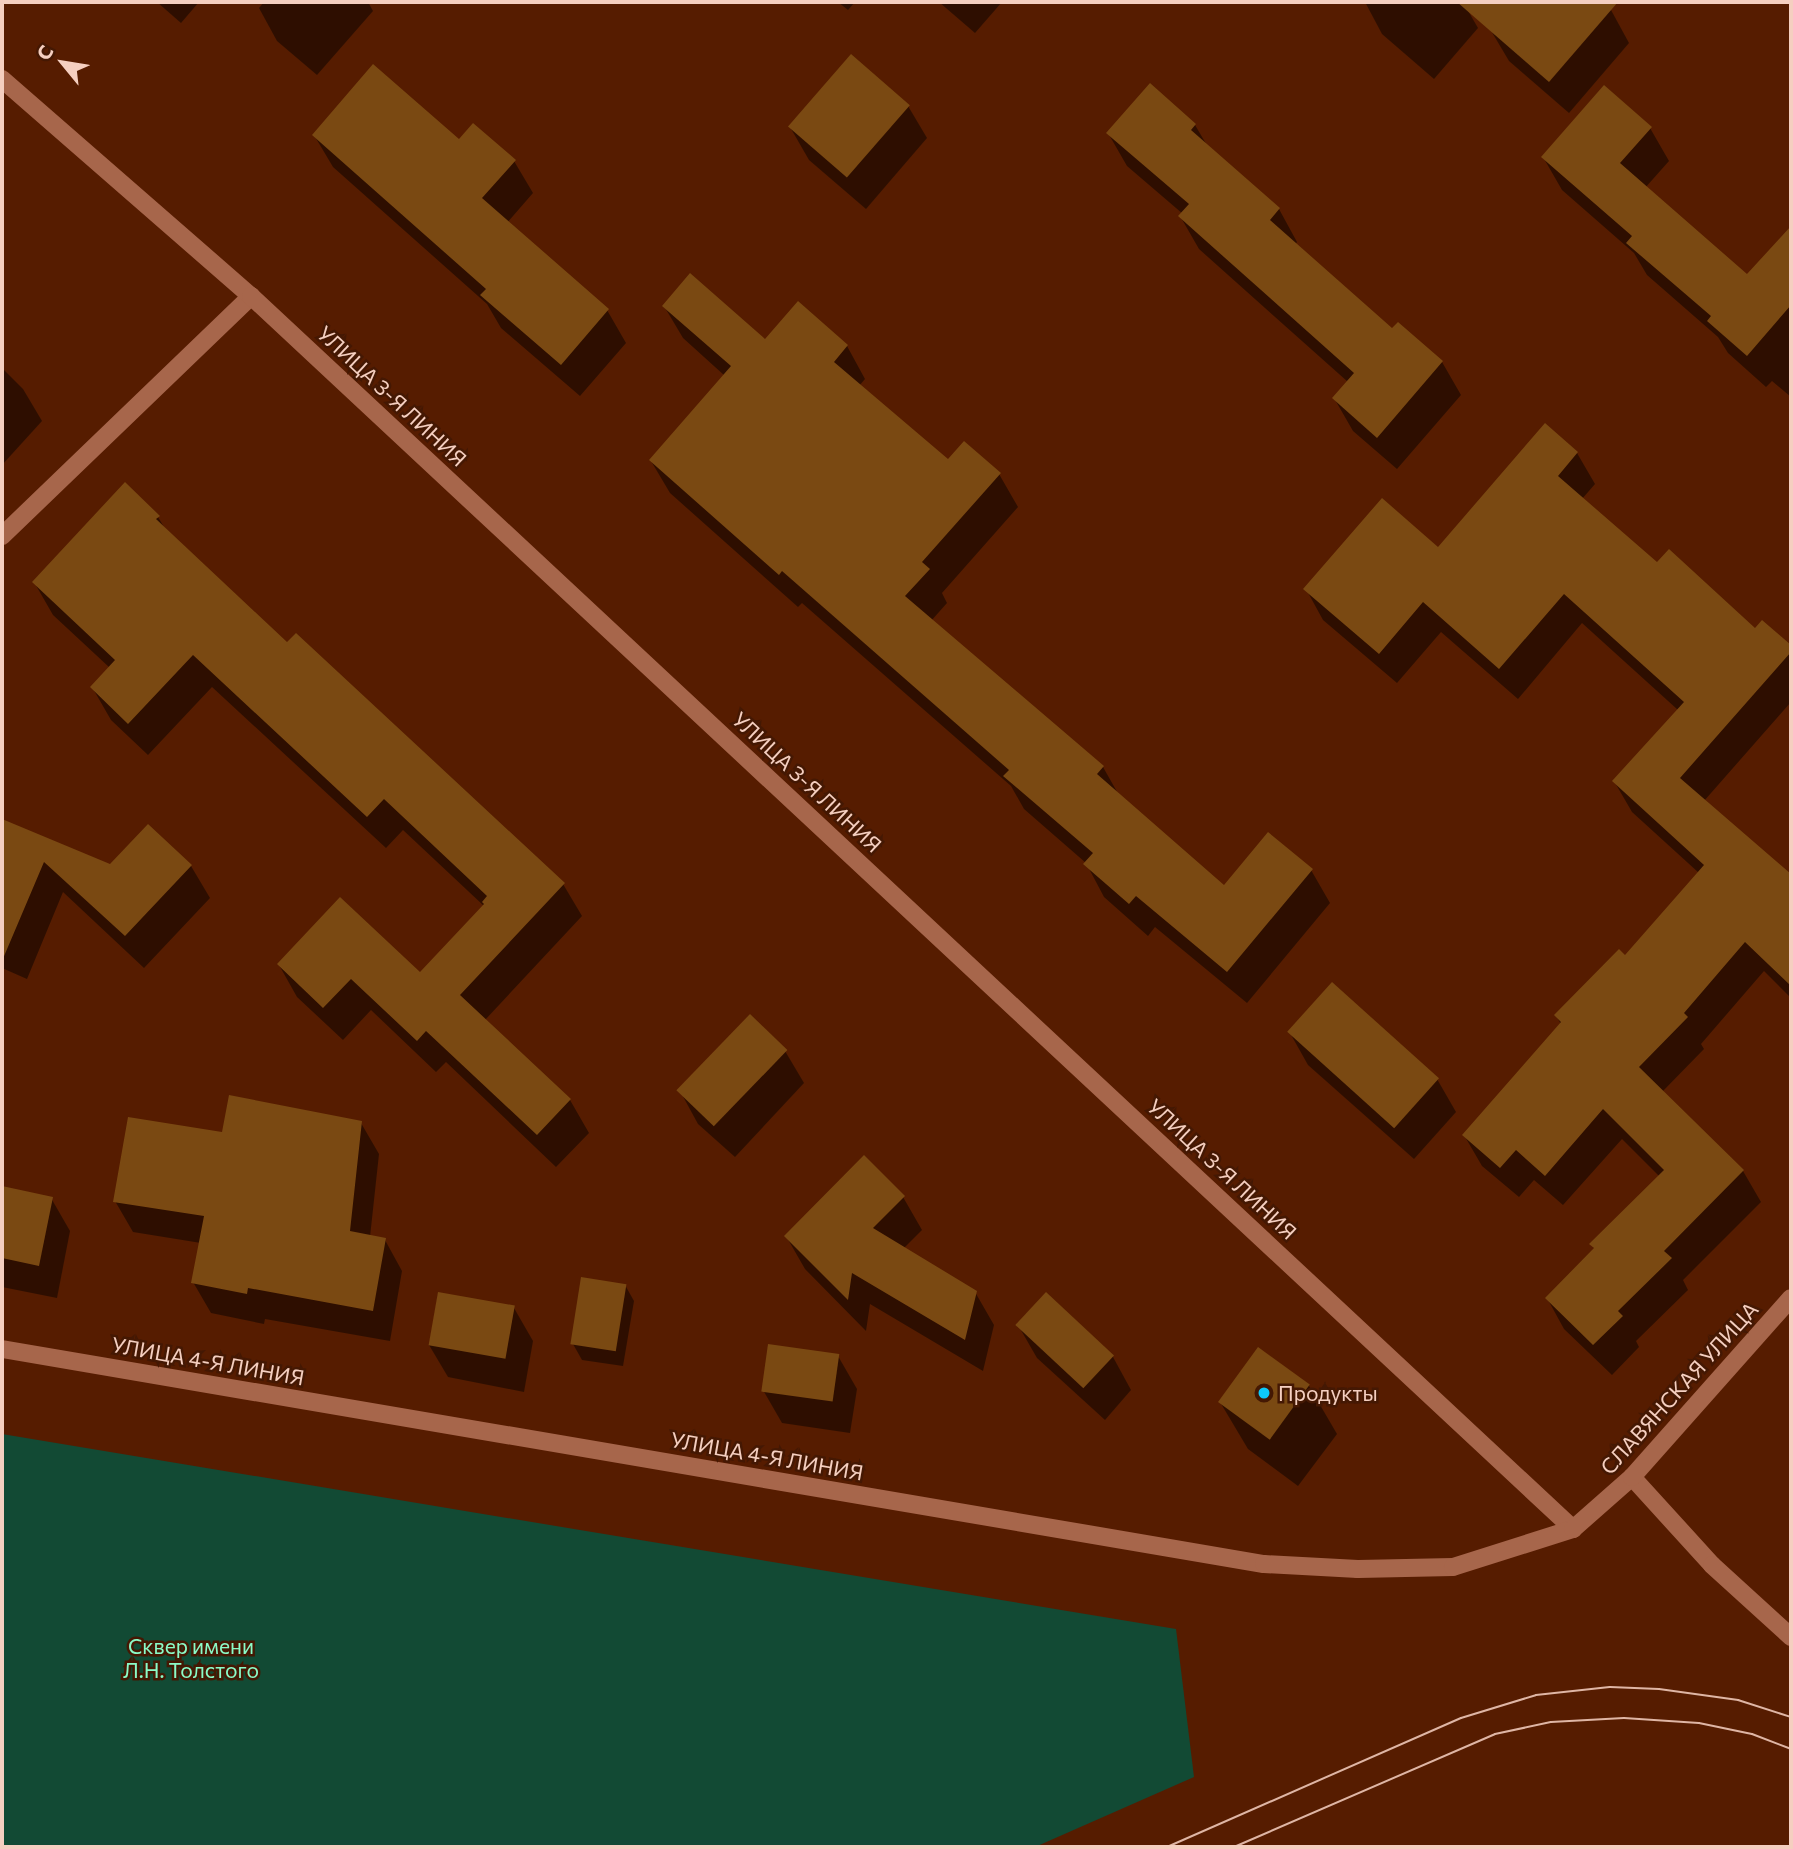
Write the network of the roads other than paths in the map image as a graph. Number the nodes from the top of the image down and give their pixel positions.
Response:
1 (2, 79) edge
2 (251, 296) junction
3 (2, 536) edge
4 (1791, 1298) edge
5 (2, 1349) edge
6 (1632, 1478) junction
7 (1573, 1529) junction
8 (1526, 1546) joint
9 (1791, 1637) edge

1 - 2 street, УЛИЦА 3-Я ЛИНИЯ
2 - 3 street
2 - 7 street, УЛИЦА 3-Я ЛИНИЯ
4 - 6 street, СЛАВЯНСКАЯ УЛИЦА
5 - 8 street, УЛИЦА 4-Я ЛИНИЯ
6 - 7 street, СЛАВЯНСКАЯ УЛИЦА
6 - 9 street
7 - 8 street, СЛАВЯНСКАЯ УЛИЦА

